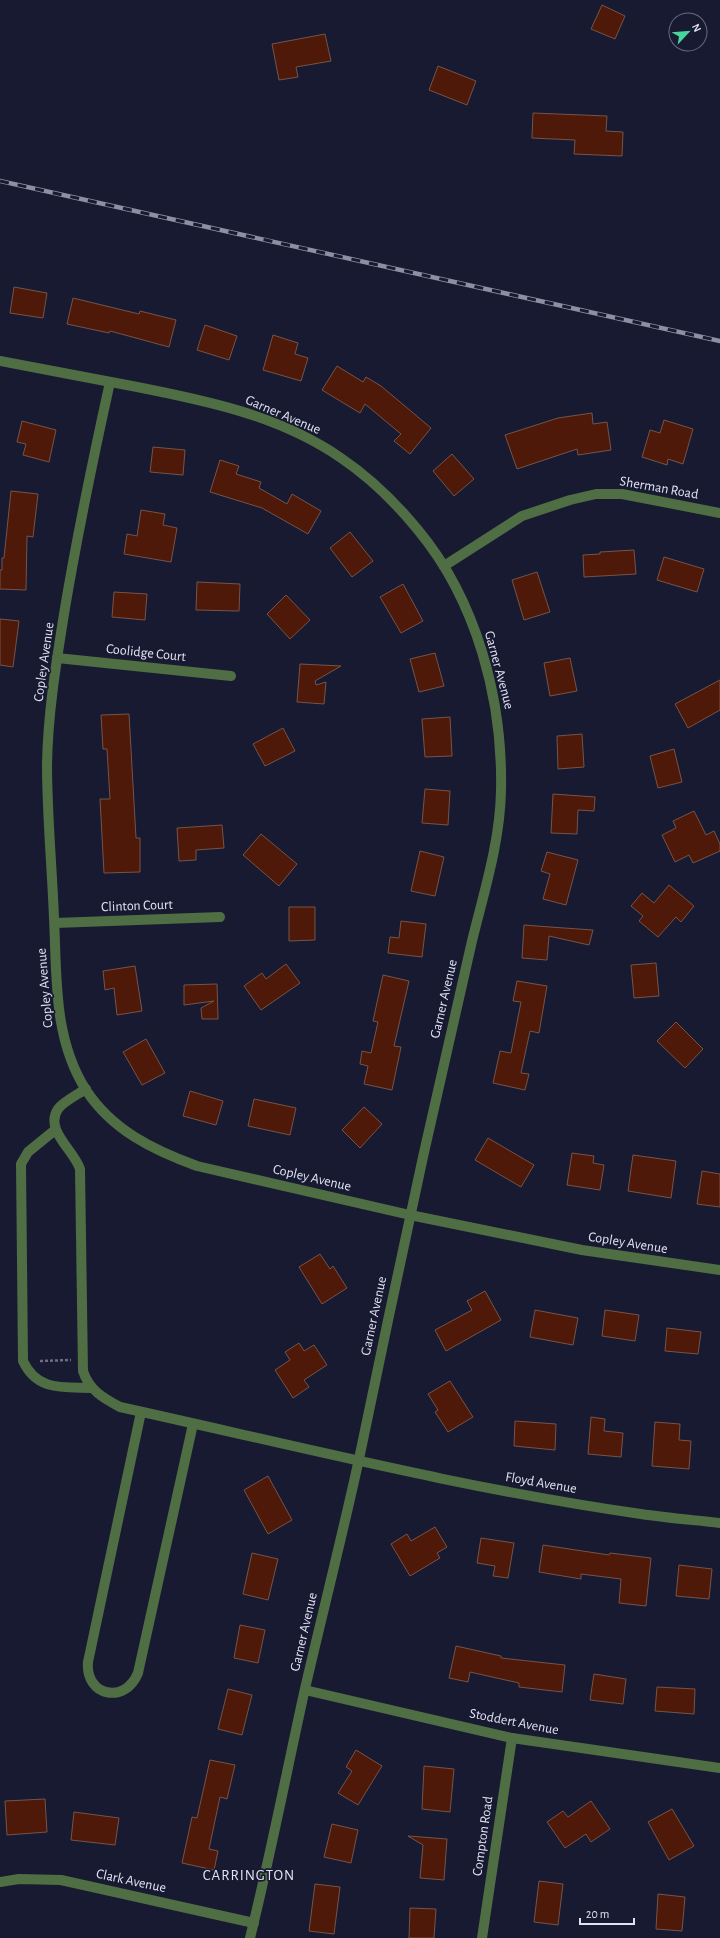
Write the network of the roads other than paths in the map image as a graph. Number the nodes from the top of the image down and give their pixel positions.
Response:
1 (0, 361) edge
2 (110, 382) junction
3 (720, 514) edge
4 (444, 566) junction
5 (57, 658) junction
6 (231, 676) dead end
7 (220, 918) dead end
8 (55, 923) junction
9 (86, 1089) junction
10 (55, 1130) junction
11 (410, 1215) junction
12 (720, 1270) edge
13 (91, 1388) junction
14 (141, 1412) junction
15 (193, 1424) junction
16 (358, 1461) junction
17 (720, 1522) edge
18 (305, 1690) junction
19 (512, 1738) junction
20 (720, 1768) edge
21 (0, 1882) edge
22 (254, 1923) junction
23 (250, 1938) edge
24 (482, 1938) edge

1 - 2 street, Garner Avenue
2 - 4 street, Garner Avenue
2 - 5 street, Copley Avenue
3 - 4 street, Sherman Road
4 - 11 street, Garner Avenue
5 - 6 street, Coolidge Court
5 - 8 street, Copley Avenue
7 - 8 street, Clinton Court
8 - 9 street, Copley Avenue
9 - 10 street
9 - 11 street, Copley Avenue
10 - 13 street
10 - 13 street
11 - 12 street, Copley Avenue
11 - 16 street, Garner Avenue
13 - 14 street, Floyd Avenue
14 - 15 street, Floyd Avenue
14 - 15 street
15 - 16 street, Floyd Avenue
16 - 17 street, Floyd Avenue
16 - 18 street, Garner Avenue
18 - 19 street, Stoddert Avenue
18 - 22 street, Garner Avenue
19 - 20 street, Stoddert Avenue
19 - 24 street, Compton Road
21 - 22 street, Clark Avenue
22 - 23 street, Garner Avenue

